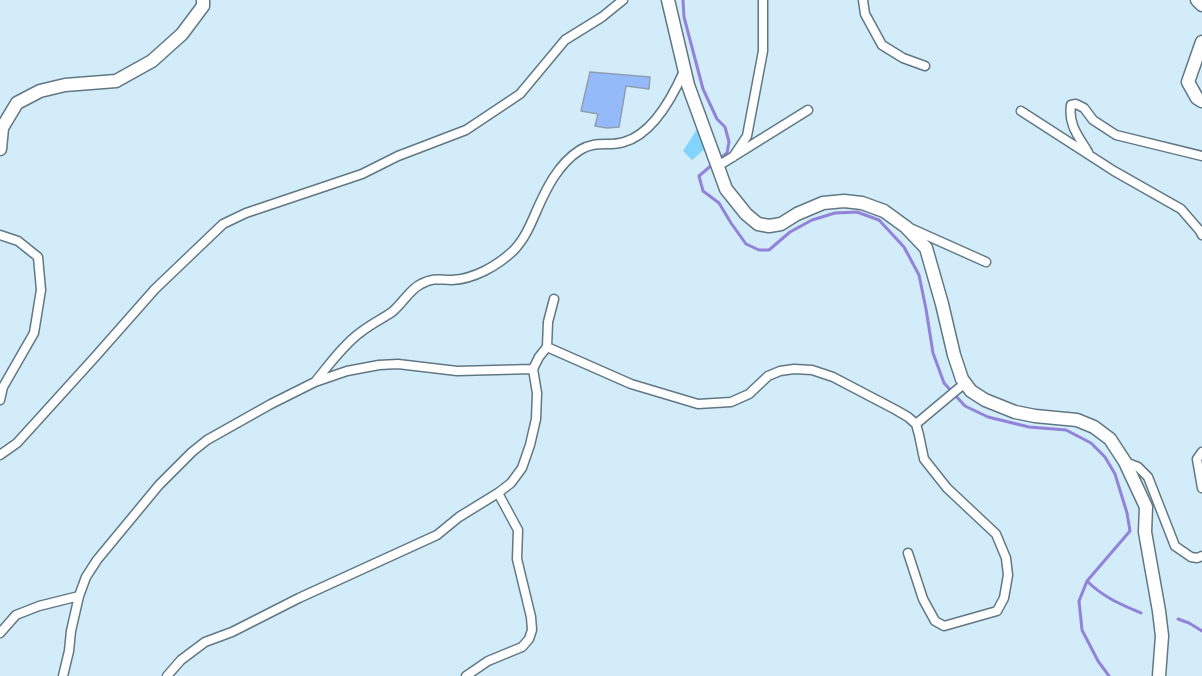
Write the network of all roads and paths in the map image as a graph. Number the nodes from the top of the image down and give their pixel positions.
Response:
1 (204, 0) edge
2 (623, 0) edge
3 (668, 0) edge
4 (763, 0) edge
5 (863, 0) edge
6 (1197, 0) edge
7 (1202, 5) edge
8 (1202, 42) edge
9 (925, 66) dead end
10 (684, 71) junction
11 (1202, 101) edge
12 (808, 110) dead end
13 (1021, 111) dead end
14 (0, 149) edge
15 (1090, 155) junction
16 (1202, 156) edge
17 (733, 157) junction
18 (718, 166) junction
19 (906, 227) junction
20 (0, 235) edge
21 (1202, 235) edge
22 (986, 262) dead end
23 (554, 299) dead end
24 (547, 347) junction
25 (533, 369) junction
26 (315, 382) junction
27 (962, 386) junction
28 (0, 400) edge
29 (916, 424) junction
30 (1202, 452) edge
31 (0, 455) edge
32 (1125, 462) junction
33 (1202, 488) edge
34 (498, 493) junction
35 (908, 553) dead end
36 (1202, 556) edge
37 (79, 596) junction
38 (0, 633) edge
39 (63, 676) edge
40 (167, 676) edge
41 (466, 676) edge
42 (1159, 676) edge

1 - 14 main road
2 - 31 street
3 - 10 main road
4 - 17 street
5 - 9 street
6 - 7 main road
8 - 11 main road
10 - 18 main road
10 - 26 street
12 - 17 street
13 - 15 street
15 - 16 street
15 - 21 street
17 - 18 street
18 - 19 main road
19 - 22 street
19 - 27 main road
20 - 28 street
23 - 24 street
24 - 25 street
24 - 29 street
25 - 26 street
25 - 34 street
26 - 37 street
27 - 29 street
27 - 32 main road
29 - 35 street
30 - 33 street
32 - 36 street
32 - 42 main road
34 - 40 street
34 - 41 street
37 - 38 street
37 - 39 street

